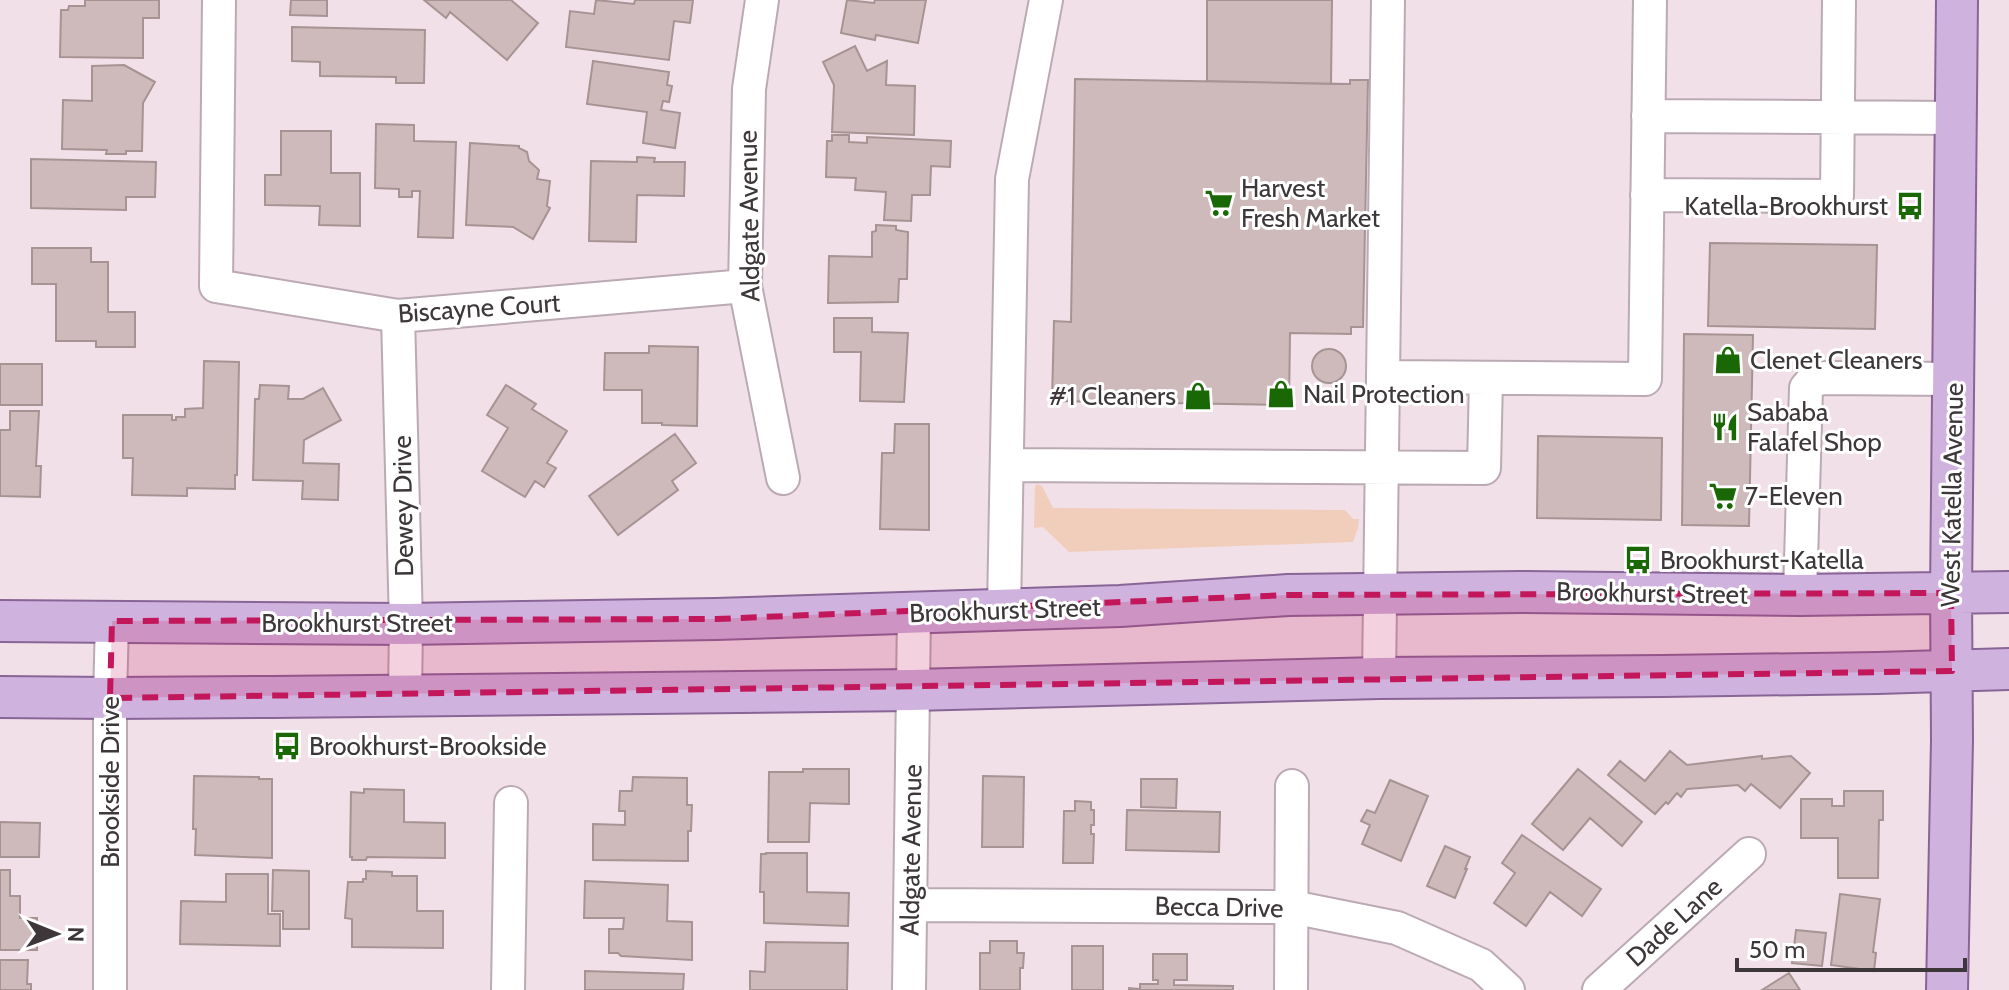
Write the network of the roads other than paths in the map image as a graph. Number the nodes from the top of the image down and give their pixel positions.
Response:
1 (219, 0) edge
2 (762, 0) edge
3 (1046, 0) edge
4 (1388, 0) edge
5 (1650, 0) edge
6 (1839, 0) edge
7 (1957, 0) edge
8 (1648, 116) junction
9 (1838, 117) junction
10 (1956, 118) junction
11 (1647, 195) junction
12 (745, 286) junction
13 (398, 316) junction
14 (1383, 377) junction
15 (1486, 379) junction
16 (1953, 379) junction
17 (1007, 465) junction
18 (1381, 467) junction
19 (783, 478) dead end
20 (2009, 592) edge
21 (1951, 593) junction
22 (1380, 594) junction
23 (1800, 595) junction
24 (1004, 610) junction
25 (914, 613) junction
26 (0, 621) edge
27 (112, 621) junction
28 (406, 624) junction
29 (2009, 669) edge
30 (1952, 671) junction
31 (1379, 678) junction
32 (913, 690) junction
33 (405, 696) junction
34 (0, 697) edge
35 (110, 698) junction
36 (1292, 786) dead end
37 (511, 803) dead end
38 (1749, 854) dead end
39 (910, 905) junction
40 (1292, 907) junction
41 (110, 990) edge
42 (508, 990) edge
43 (909, 990) edge
44 (1291, 990) edge
45 (1508, 990) edge
46 (1599, 990) edge
47 (1947, 990) edge

1 - 13 street, Biscayne Court
2 - 12 street, Aldgate Avenue
3 - 17 street
4 - 14 street
5 - 8 street
6 - 9 street
7 - 10 main road, West Katella Avenue
8 - 9 street
8 - 11 street
9 - 10 street
9 - 11 street
10 - 16 main road, West Katella Avenue
11 - 15 street
12 - 13 street, Biscayne Court
12 - 19 street, Aldgate Avenue
13 - 28 street, Dewey Drive
14 - 15 street
14 - 18 street
15 - 18 street
16 - 21 main road, West Katella Avenue
16 - 23 street
17 - 18 street
17 - 24 street
18 - 22 street
20 - 21 main road, Brookhurst Street
21 - 23 main road, Brookhurst Street
21 - 30 main road, West Katella Avenue
22 - 23 main road, Brookhurst Street
22 - 24 main road, Brookhurst Street
22 - 31 street
24 - 25 main road, Brookhurst Street
25 - 28 main road, Brookhurst Street
25 - 32 street, Aldgate Avenue
26 - 27 main road, Brookhurst Street
27 - 28 main road, Brookhurst Street
27 - 35 street, Brookside Drive
28 - 33 street, Dewey Drive
29 - 30 main road
30 - 31 main road
30 - 47 main road, West Katella Avenue
31 - 32 main road
32 - 33 main road
32 - 39 street, Aldgate Avenue
33 - 35 main road
34 - 35 main road
35 - 41 street, Brookside Drive
36 - 40 street
37 - 42 street
38 - 46 street, Dade Lane
39 - 40 street, Becca Drive
39 - 43 street, Aldgate Avenue
40 - 44 street
40 - 45 street, Becca Drive

